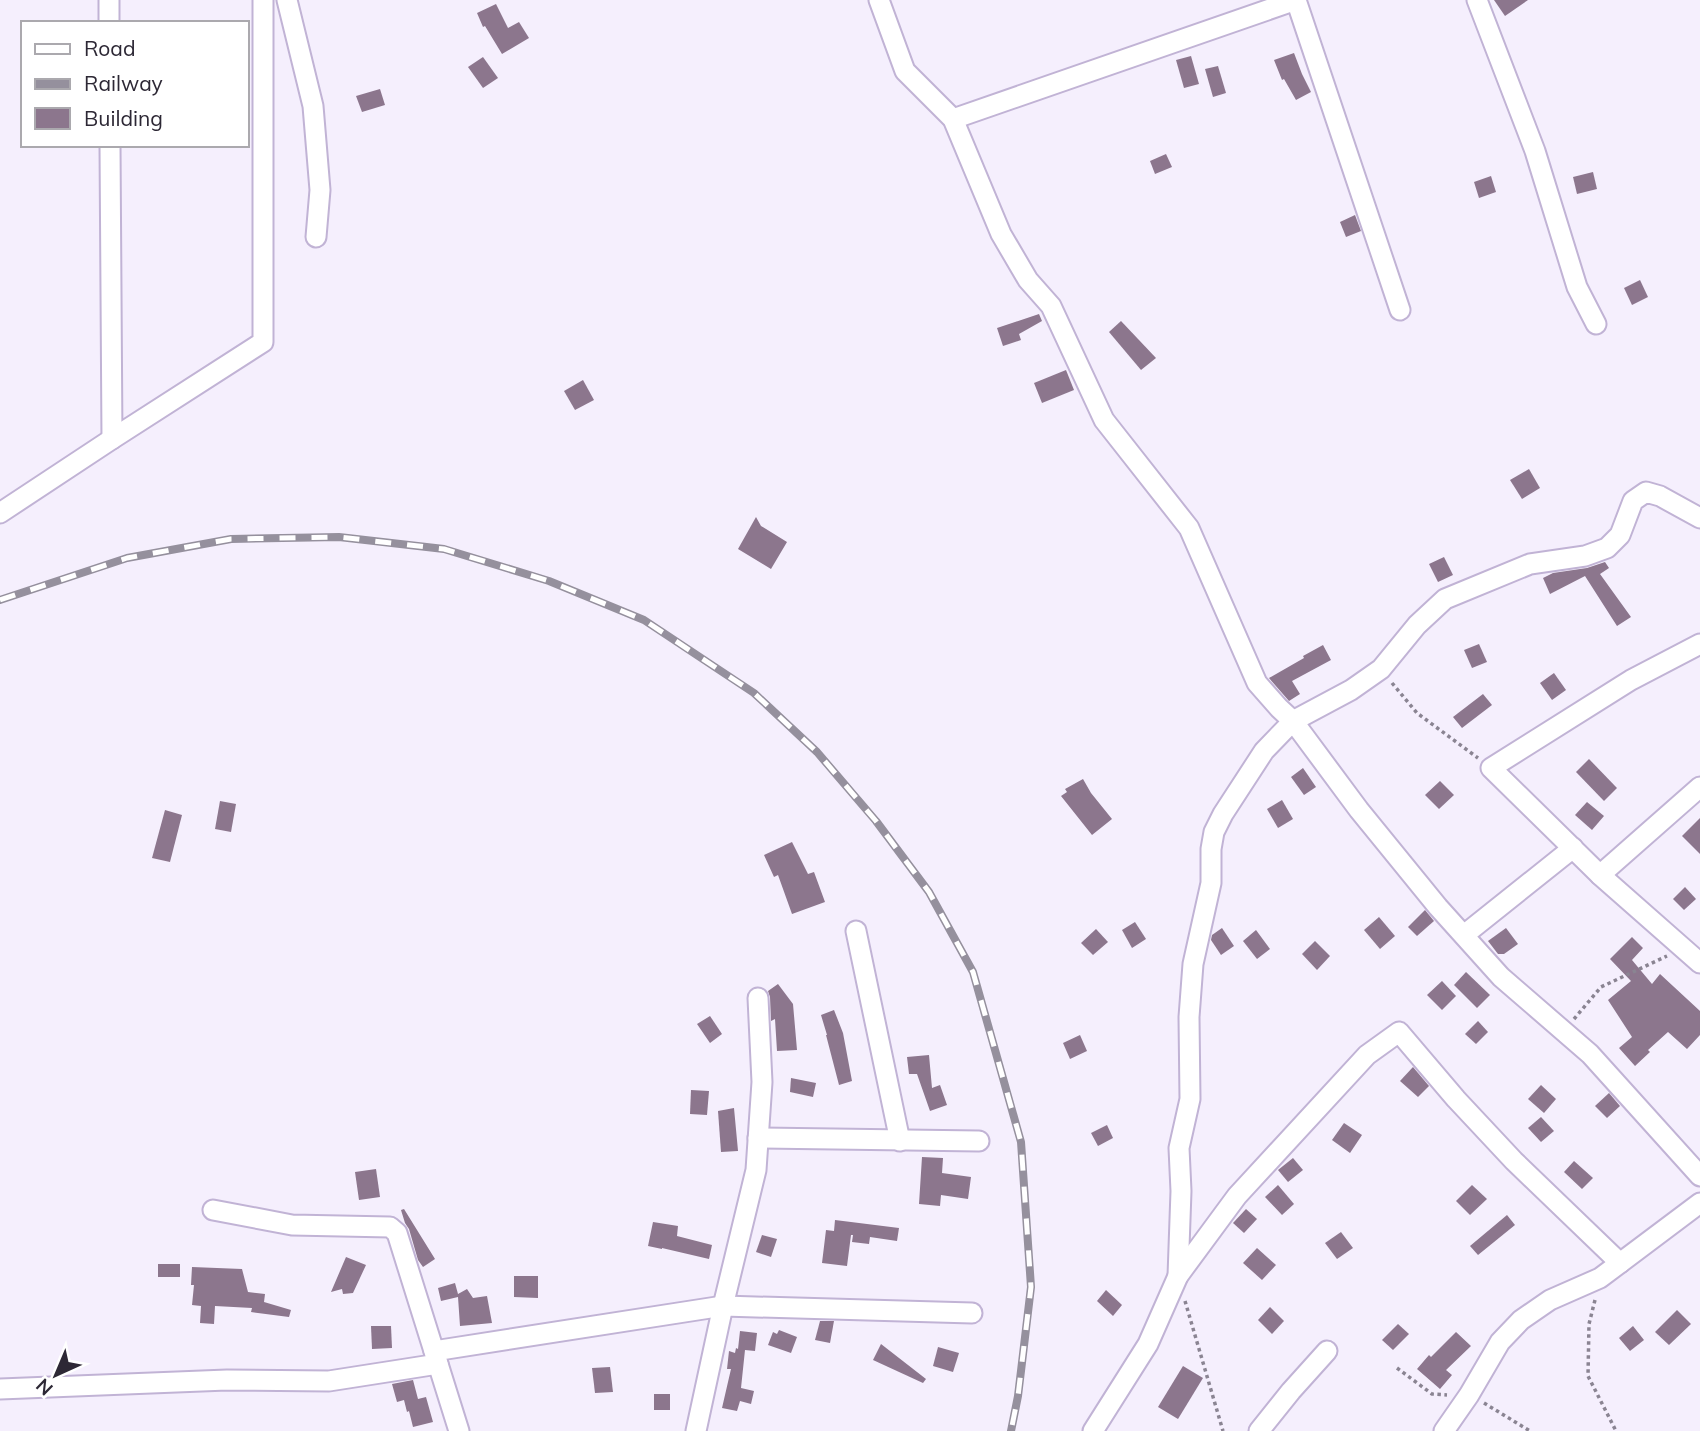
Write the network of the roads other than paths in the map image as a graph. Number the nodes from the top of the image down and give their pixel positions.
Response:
1 (109, 0) edge
2 (264, 0) edge
3 (287, 0) edge
4 (879, 0) edge
5 (1296, 0) edge
6 (1477, 0) edge
7 (109, 21) edge
8 (953, 119) junction
9 (110, 147) edge
10 (316, 237) dead end
11 (1400, 310) dead end
12 (1596, 324) dead end
13 (112, 439) junction
14 (0, 513) edge
15 (1700, 518) edge
16 (1700, 644) edge
17 (1293, 720) junction
18 (1700, 787) edge
19 (1573, 848) junction
20 (1600, 875) junction
21 (856, 931) dead end
22 (1464, 935) junction
23 (1700, 963) edge
24 (758, 998) dead end
25 (758, 1138) junction
26 (900, 1141) junction
27 (979, 1142) dead end
28 (1700, 1176) edge
29 (1700, 1203) edge
30 (213, 1210) dead end
31 (1620, 1263) junction
32 (1178, 1276) junction
33 (723, 1306) junction
34 (972, 1313) dead end
35 (1327, 1351) dead end
36 (436, 1357) junction
37 (0, 1389) edge
38 (459, 1431) edge
39 (696, 1431) edge
40 (1093, 1431) edge
41 (1259, 1431) edge
42 (1444, 1431) edge

1 - 7 street
2 - 13 street
3 - 10 street
4 - 8 street
5 - 8 street
5 - 11 street
6 - 12 street
8 - 17 street
9 - 13 street
13 - 14 street
15 - 17 street
16 - 19 street
17 - 22 street
17 - 32 street
18 - 20 street
19 - 20 street
19 - 22 street
20 - 23 street
21 - 26 street
22 - 28 street
24 - 25 street
25 - 26 street
25 - 33 street
26 - 27 street
29 - 31 street
30 - 36 street
31 - 32 street
31 - 42 street
32 - 40 street
33 - 34 street
33 - 36 street
33 - 39 street
35 - 41 street
36 - 37 street
36 - 38 street

